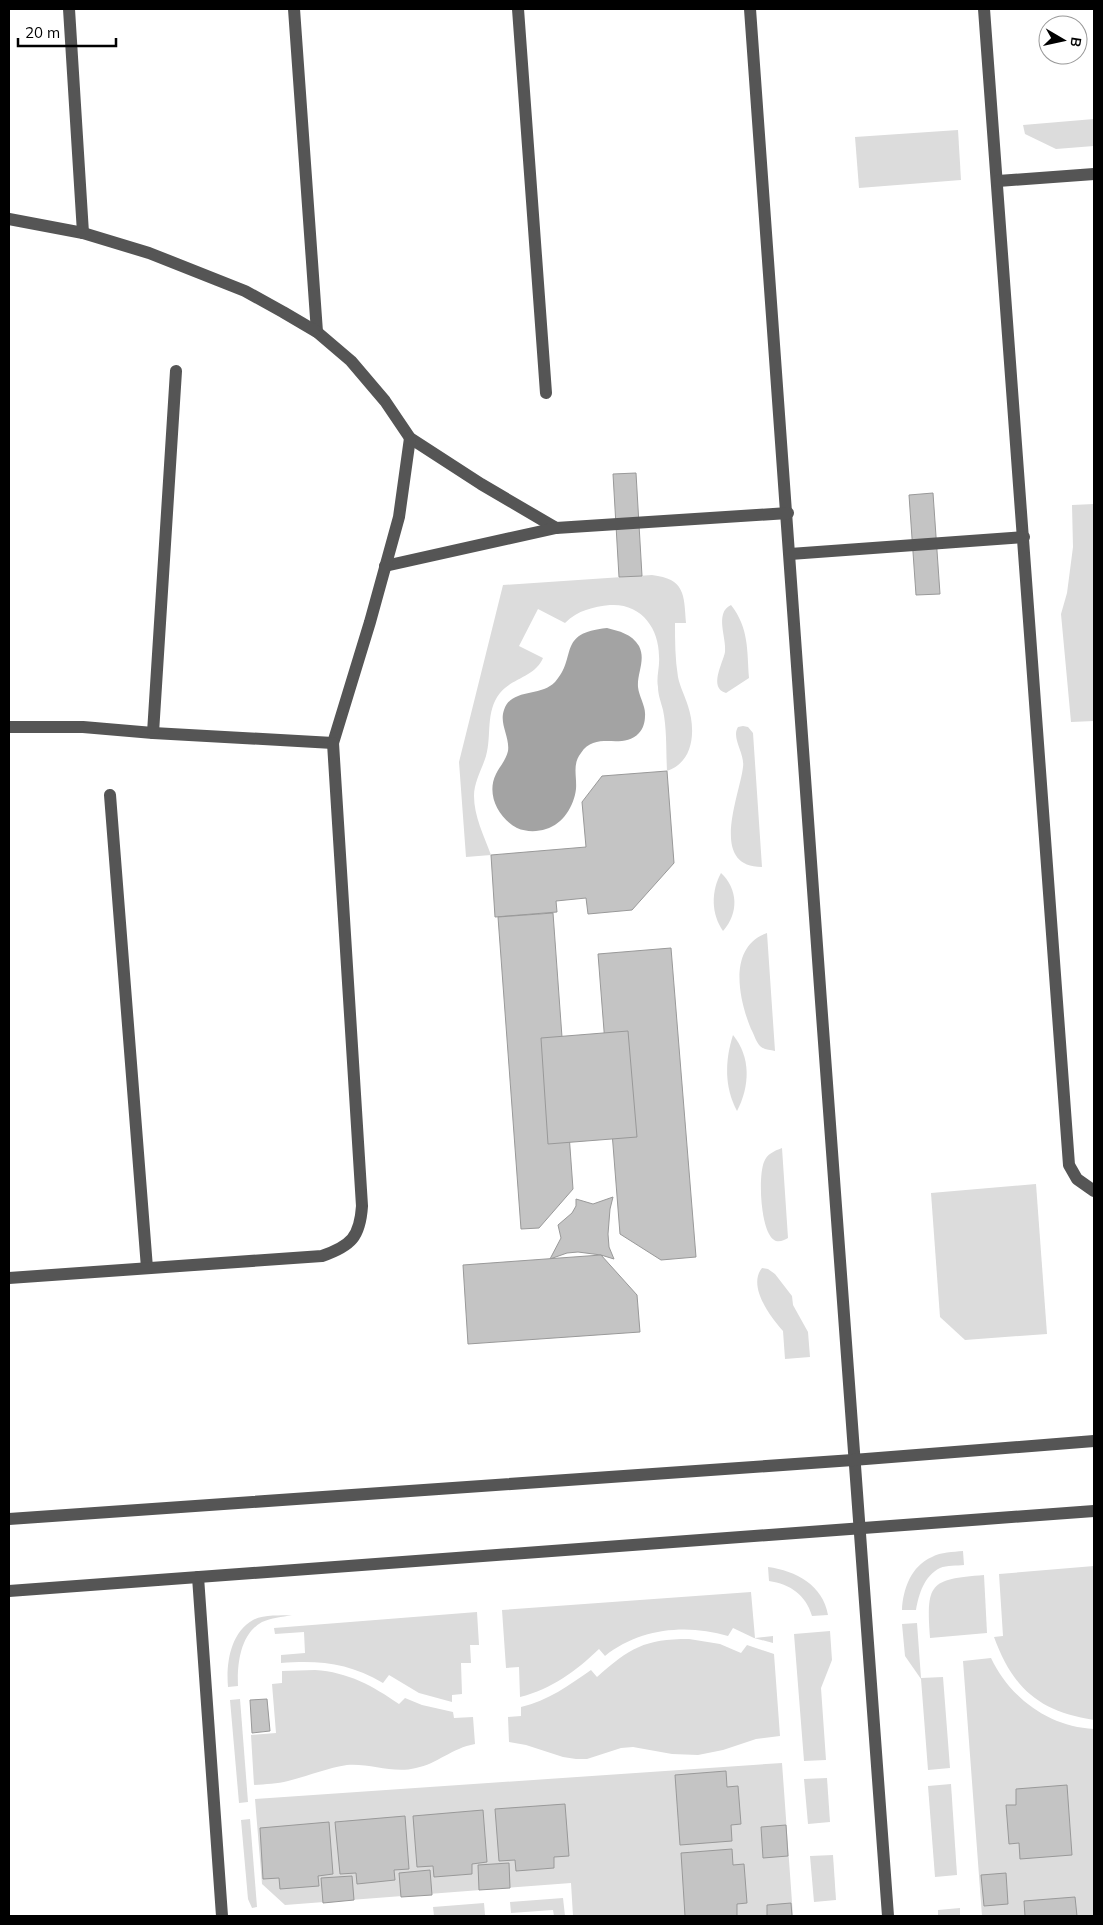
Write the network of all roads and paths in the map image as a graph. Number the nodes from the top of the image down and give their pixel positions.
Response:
1 (69, 9) edge
2 (294, 9) edge
3 (518, 9) edge
4 (750, 9) edge
5 (984, 9) edge
6 (1094, 174) edge
7 (998, 181) junction
8 (9, 219) edge
9 (83, 233) junction
10 (317, 332) junction
11 (176, 371) dead end
12 (546, 393) dead end
13 (410, 438) junction
14 (788, 512) junction
15 (556, 528) junction
16 (1024, 538) junction
17 (790, 554) junction
18 (385, 566) junction
19 (9, 727) edge
20 (153, 733) junction
21 (333, 743) junction
22 (110, 795) dead end
23 (1094, 1191) edge
24 (147, 1268) junction
25 (9, 1278) edge
26 (1094, 1441) edge
27 (853, 1460) junction
28 (1094, 1511) edge
29 (9, 1520) edge
30 (858, 1529) junction
31 (198, 1577) junction
32 (9, 1591) edge
33 (222, 1916) edge
34 (888, 1916) edge

1 - 9 street
2 - 10 street
3 - 12 street
4 - 14 street
5 - 7 street
6 - 7 street
7 - 16 street
8 - 9 street
9 - 10 street
10 - 13 street
11 - 20 street
13 - 15 street
13 - 18 street
14 - 15 street
14 - 17 street
15 - 18 street
16 - 17 street
16 - 23 street
17 - 27 street
18 - 21 street
19 - 20 street
20 - 21 street
21 - 24 street
22 - 24 street
24 - 25 street
26 - 27 street
27 - 29 street
27 - 30 street
28 - 30 street
30 - 31 street
30 - 34 street
31 - 32 street
31 - 33 street

